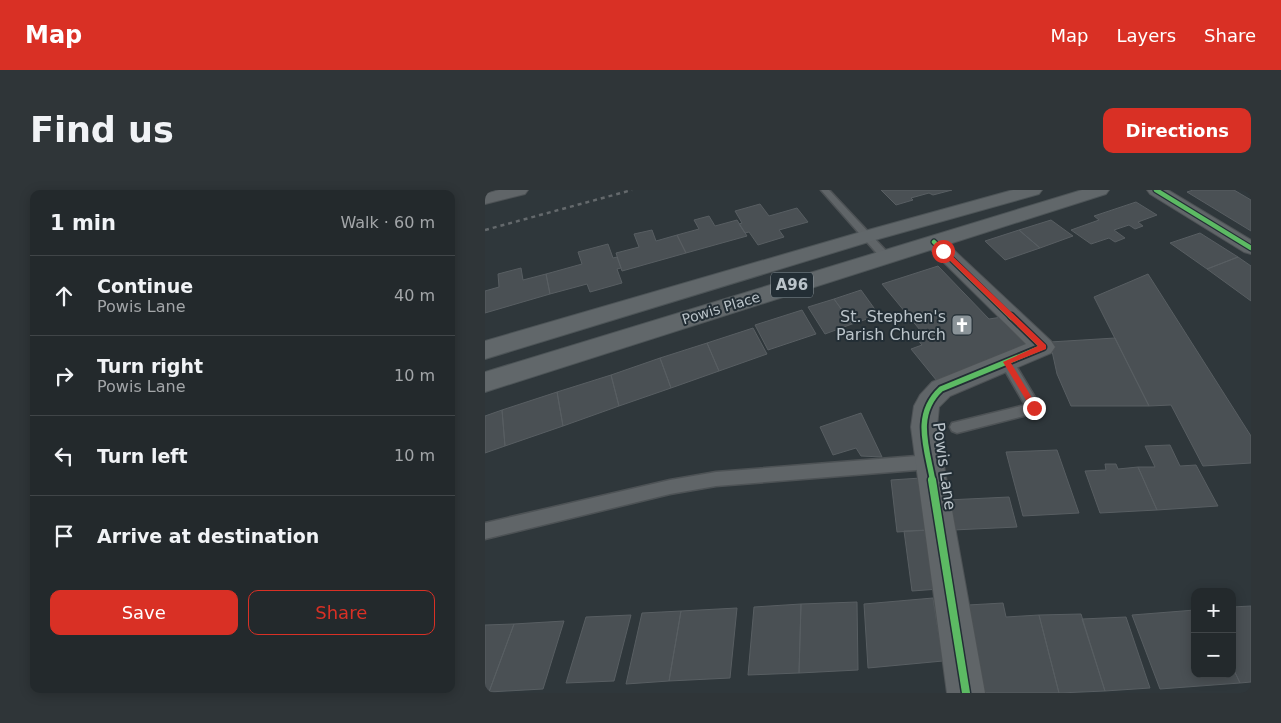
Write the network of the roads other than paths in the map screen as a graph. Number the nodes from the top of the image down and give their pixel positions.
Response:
1 (519, 190) edge
2 (1033, 190) edge
3 (1100, 190) edge
4 (1156, 190) edge
5 (825, 192) dead end
6 (485, 199) edge
7 (867, 236) junction
8 (934, 242) junction
9 (1251, 248) edge
10 (885, 256) junction
11 (485, 350) edge
12 (1007, 362) junction
13 (485, 382) edge
14 (957, 427) dead end
15 (929, 462) junction
16 (485, 531) edge
17 (966, 693) edge

1 - 6 street
2 - 7 main road, Powis Place / A96
3 - 8 main road, Powis Place / A96
4 - 9 street
5 - 7 lane
7 - 10 lane
7 - 11 main road, Powis Place / A96
8 - 10 main road, Powis Place / A96
8 - 12 street, Powis Lane
10 - 13 main road, Powis Place / A96
12 - 14 lane
12 - 15 street, Powis Lane
15 - 16 lane
15 - 17 street, Powis Lane

